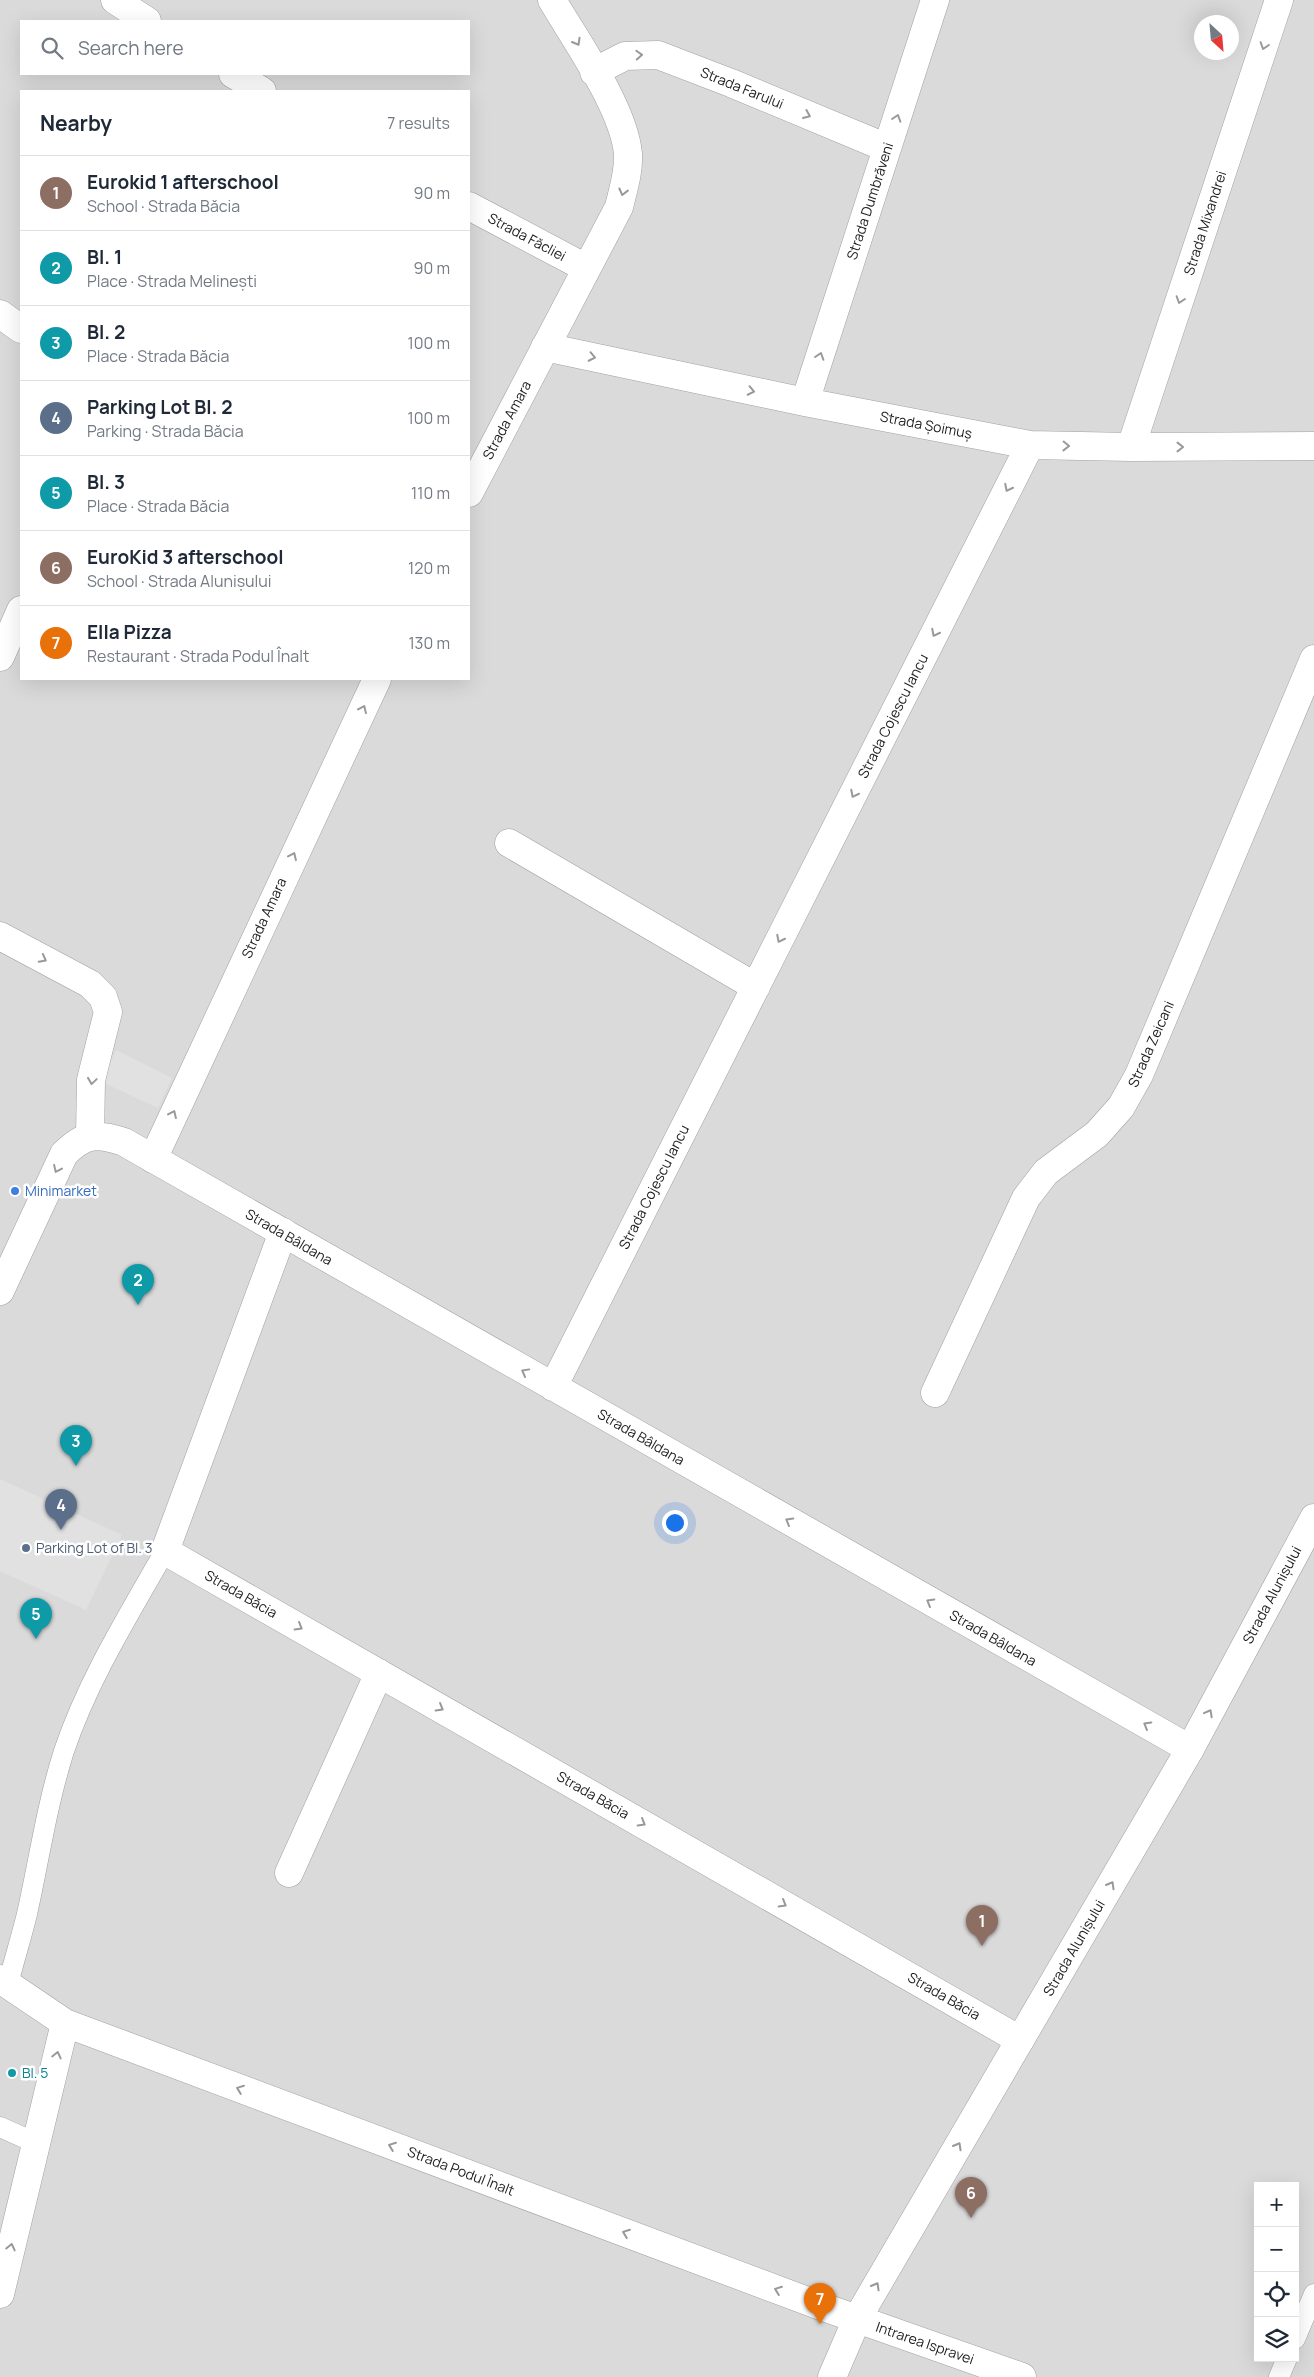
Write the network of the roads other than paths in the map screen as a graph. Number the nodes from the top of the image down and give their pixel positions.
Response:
1 (115, 0) edge
2 (552, 0) edge
3 (935, 0) edge
4 (1279, 0) edge
5 (145, 20) edge
6 (594, 72) junction
7 (234, 75) edge
8 (260, 90) edge
9 (888, 148) junction
10 (470, 207) edge
11 (586, 268) junction
12 (0, 314) edge
13 (20, 328) edge
14 (545, 347) junction
15 (806, 402) junction
16 (1030, 445) junction
17 (1314, 446) edge
18 (1131, 447) junction
19 (470, 491) edge
20 (20, 612) edge
21 (0, 657) edge
22 (1314, 660) edge
23 (377, 680) edge
24 (508, 843) dead end
25 (0, 936) edge
26 (756, 987) junction
27 (90, 1136) junction
28 (153, 1159) junction
29 (283, 1232) junction
30 (0, 1291) edge
31 (552, 1387) junction
32 (935, 1393) dead end
33 (1314, 1518) edge
34 (165, 1551) junction
35 (379, 1674) junction
36 (1190, 1749) junction
37 (289, 1873) dead end
38 (4, 1981) edge
39 (65, 2023) junction
40 (1020, 2040) junction
41 (0, 2127) edge
42 (36, 2143) junction
43 (0, 2294) edge
44 (1314, 2294) edge
45 (857, 2319) junction
46 (1299, 2330) edge
47 (1286, 2362) edge
48 (832, 2377) edge
49 (1022, 2377) edge
50 (1280, 2377) edge

1 - 5 street
2 -> 6 street
9 -> 3 street, Strada Dumbrăveni
4 -> 18 street, Strada Mixandrei
6 -> 9 street, Strada Farului
6 -> 11 street
7 - 8 street
15 -> 9 street, Strada Dumbrăveni
10 - 11 street, Strada Făcliei
11 - 14 street
12 - 13 street
14 -> 15 street, Strada Șoimuș
14 - 19 street, Strada Amara
15 - 16 street, Strada Șoimuș
16 -> 18 street, Strada Șoimuș
16 -> 26 street, Strada Cojescu Iancu
18 -> 17 street, Strada Șoimuș
20 - 21 street
22 - 32 street, Strada Zeicani
28 -> 23 street, Strada Amara
24 - 26 street
25 -> 27 street
26 - 31 street, Strada Cojescu Iancu
27 - 28 street, Strada Bâldana
27 -> 30 street
28 - 29 street, Strada Bâldana
31 -> 29 street, Strada Bâldana
29 - 34 street
36 -> 31 street, Strada Bâldana
36 -> 33 street, Strada Alunișului
34 -> 35 street, Strada Băcia
34 - 38 lane
35 - 37 street
35 -> 40 street, Strada Băcia
40 -> 36 street, Strada Alunișului
38 - 39 street, Strada Podul Înalt
42 -> 39 street
45 -> 39 street, Strada Podul Înalt
45 -> 40 street, Strada Alunișului
41 - 42 lane
43 -> 42 street
44 - 46 lane
45 - 48 street, Strada Alunișului
45 - 49 street, Intrarea Ispravei
47 - 50 lane

